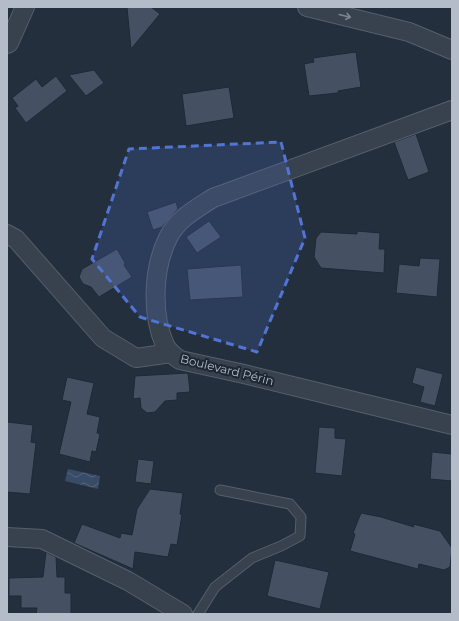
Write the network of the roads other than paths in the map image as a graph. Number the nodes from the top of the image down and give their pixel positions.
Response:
1 (25, 7) edge
2 (307, 7) edge
3 (8, 44) edge
4 (452, 50) edge
5 (452, 110) edge
6 (7, 234) edge
7 (171, 354) junction
8 (452, 425) edge
9 (220, 490) dead end
10 (7, 537) edge
11 (184, 614) edge
12 (198, 614) edge

1 - 3 street
2 -> 4 street
5 - 7 street, Boulevard Périn
6 - 7 street
7 - 8 street, Boulevard Périn
9 - 12 lane
10 - 11 street

